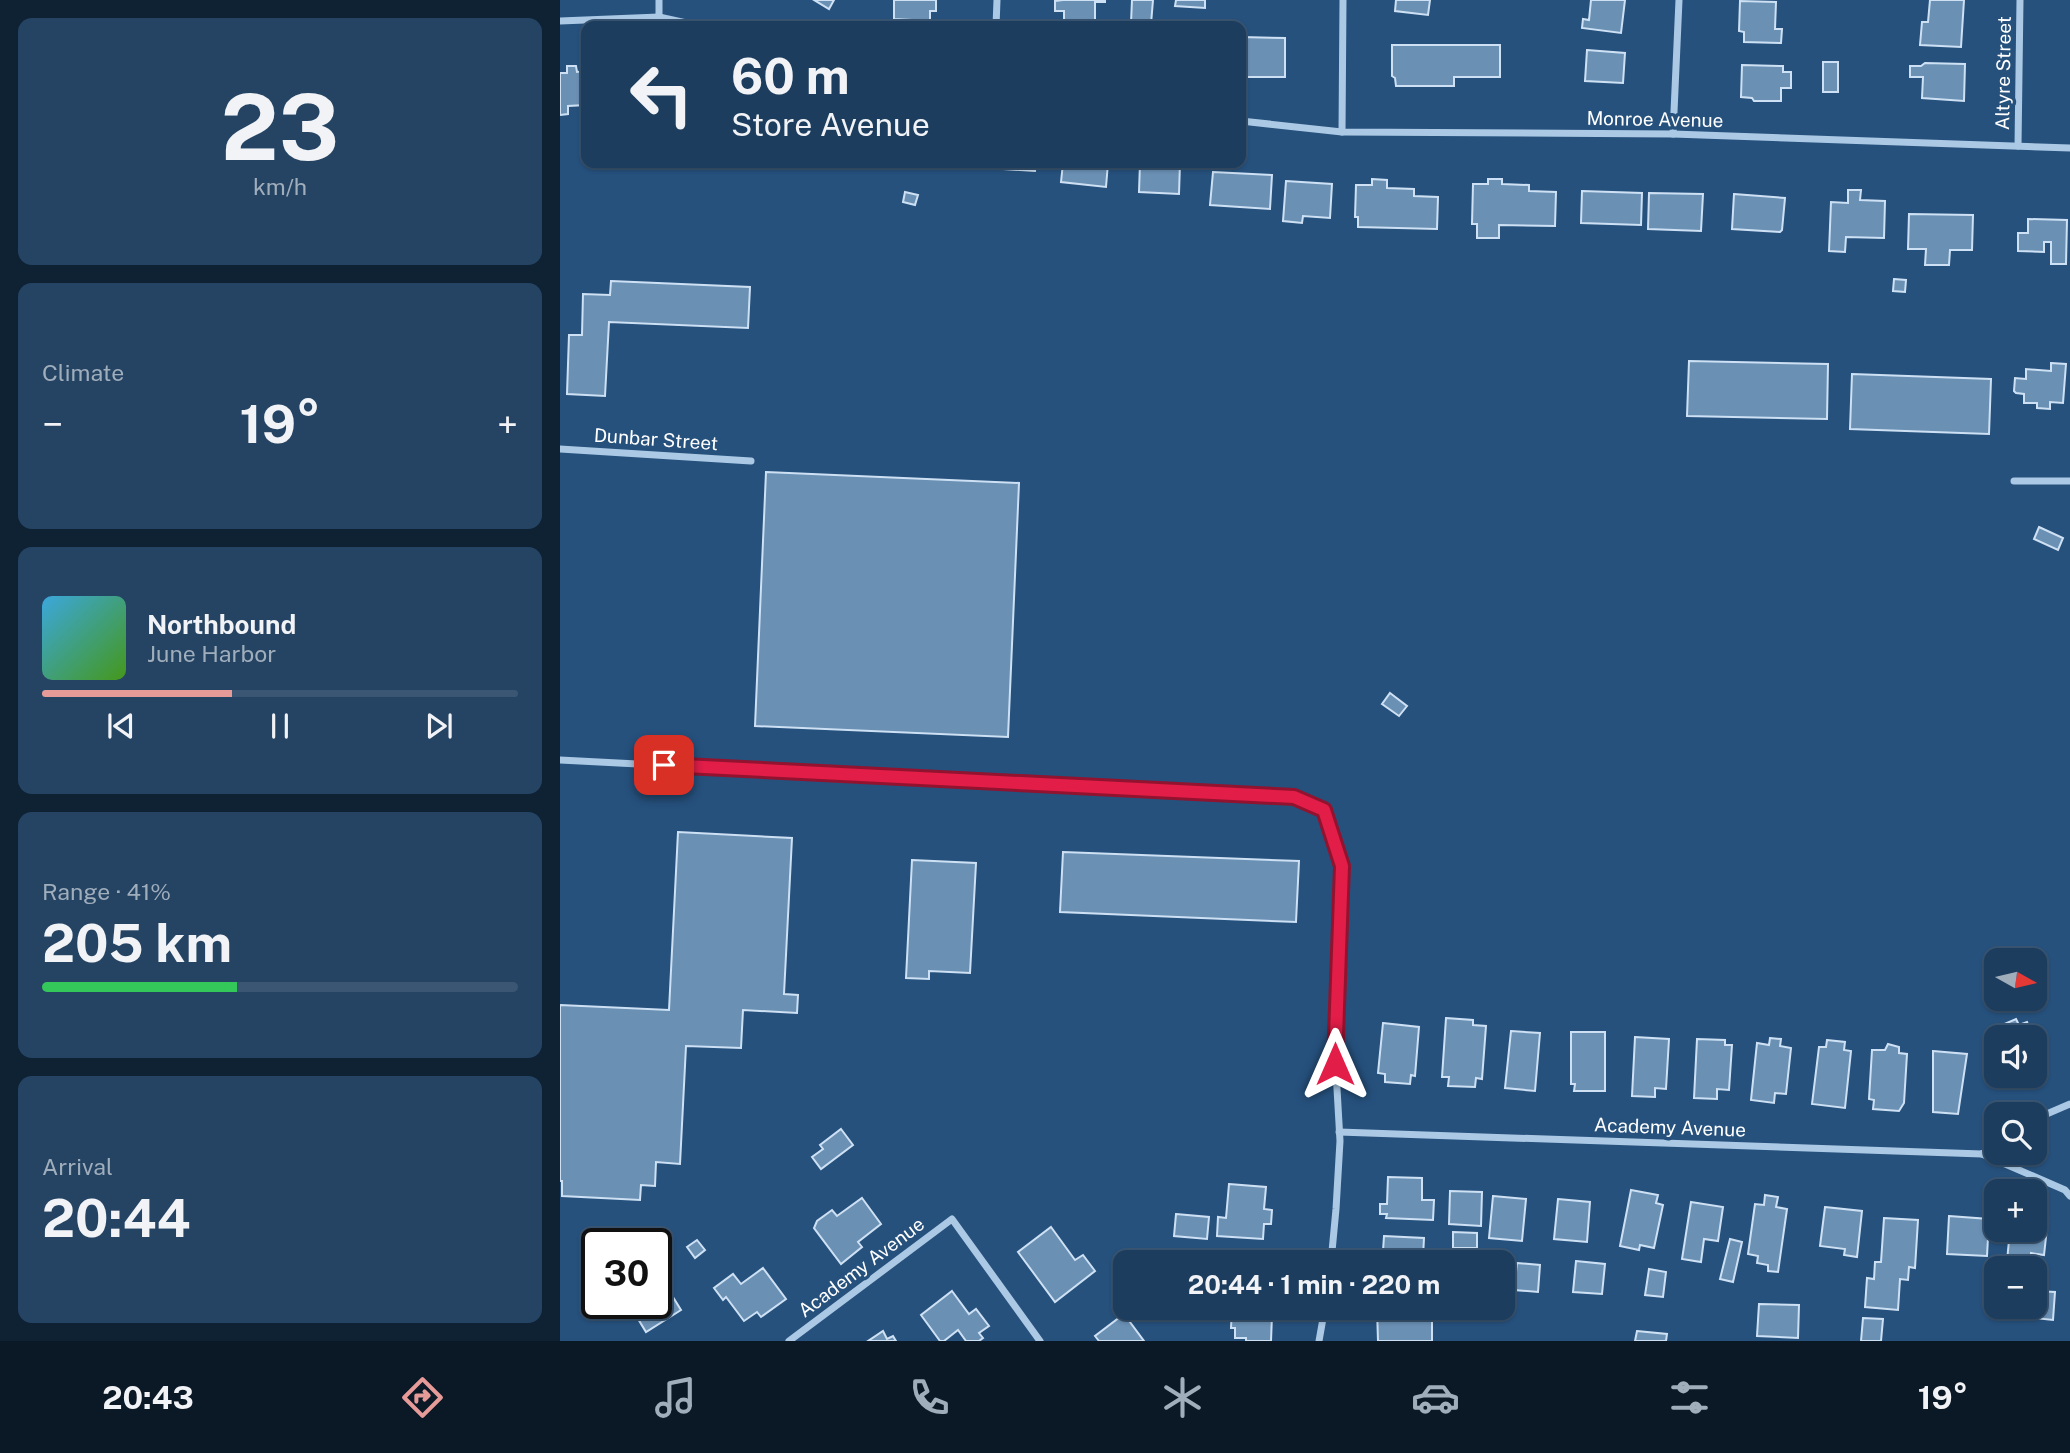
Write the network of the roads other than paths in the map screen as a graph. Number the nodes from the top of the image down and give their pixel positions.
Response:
1 (659, 0) edge
2 (997, 0) edge
3 (1343, 0) edge
4 (1679, 0) edge
5 (2020, 0) edge
6 (659, 17) junction
7 (560, 21) edge
8 (677, 21) edge
9 (996, 21) edge
10 (1246, 122) edge
11 (1342, 132) junction
12 (1673, 134) junction
13 (2018, 146) junction
14 (2070, 148) edge
15 (560, 449) edge
16 (751, 461) dead end
17 (2014, 481) dead end
18 (2070, 481) edge
19 (560, 760) edge
20 (2070, 1104) edge
21 (2047, 1114) edge
22 (1339, 1132) junction
23 (1982, 1154) joint
24 (2070, 1196) edge
25 (1332, 1250) edge
26 (1323, 1320) edge
27 (789, 1341) edge
28 (1040, 1341) edge
29 (1319, 1341) edge

1 - 6 street
2 - 9 street
3 - 11 street
4 - 12 street
5 - 13 street, Altyre Street
6 - 7 street
6 - 8 street
10 - 11 street, Monroe Avenue
11 - 12 street, Monroe Avenue
12 - 13 street, Monroe Avenue
13 - 14 street, Monroe Avenue
15 - 16 street, Dunbar Street
17 - 18 street
19 - 22 street
20 - 21 street
22 - 23 street, Academy Avenue
22 - 25 street
23 - 24 street
26 - 29 street
27 - 28 street, Academy Avenue

